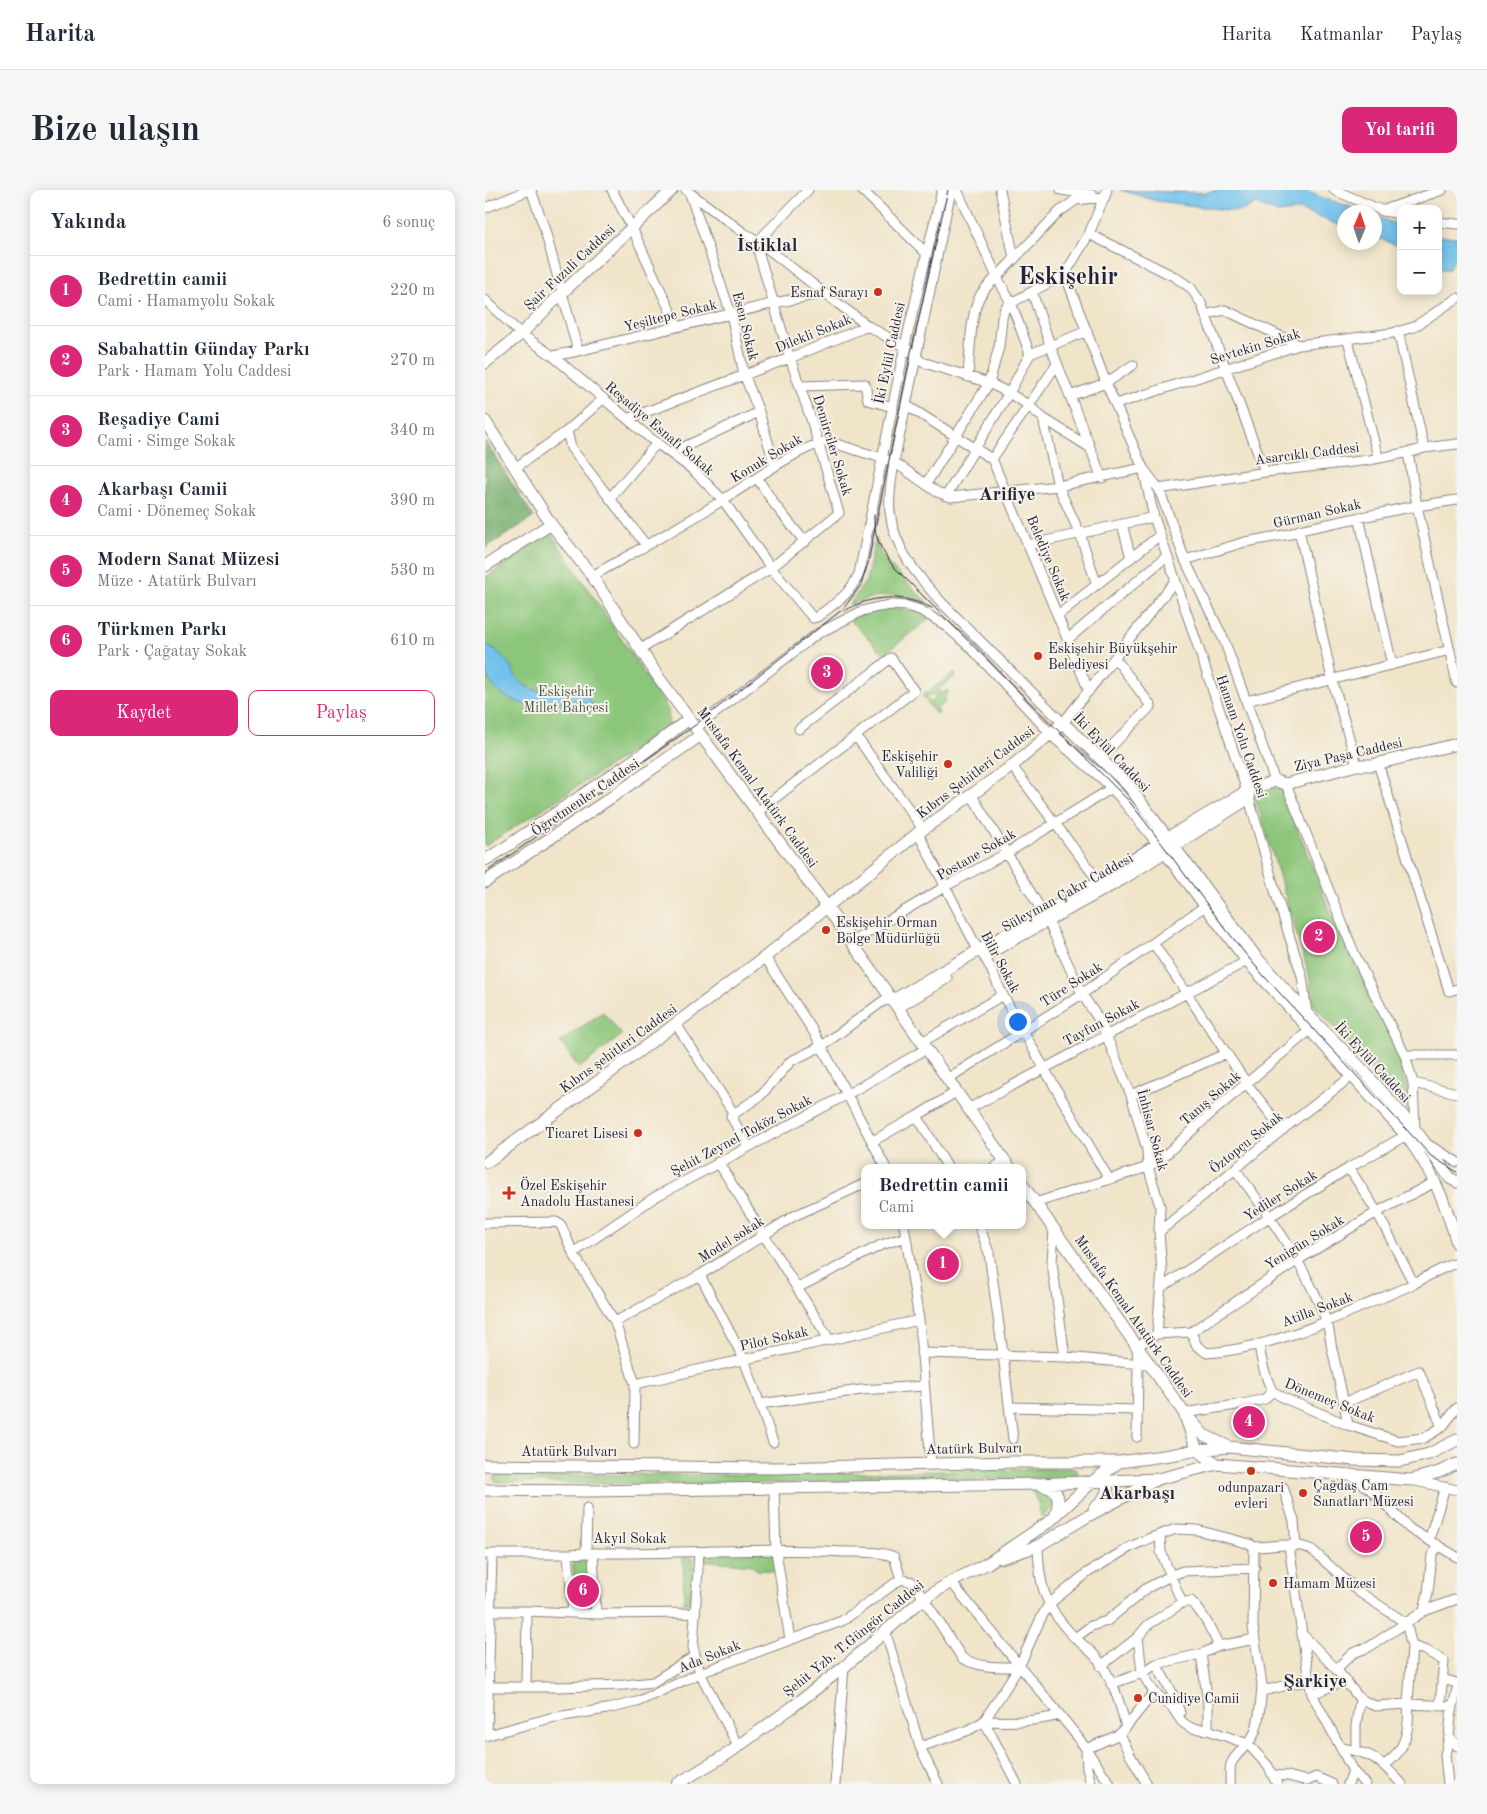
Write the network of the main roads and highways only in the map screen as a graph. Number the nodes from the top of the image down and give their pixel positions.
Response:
1 (672, 190) edge
2 (485, 363) edge
3 (485, 421) edge
4 (551, 524) junction
5 (485, 566) edge
6 (1063, 723) joint
7 (695, 728) junction
8 (1051, 734) junction
9 (1457, 744) edge
10 (1166, 845) junction
11 (485, 860) edge
12 (485, 882) edge
13 (827, 907) junction
14 (1045, 917) junction
15 (765, 958) joint
16 (895, 1004) junction
17 (1410, 1133) junction
18 (486, 1159) edge
19 (1007, 1164) edge
20 (1457, 1182) edge
21 (1026, 1190) edge
22 (1457, 1243) edge
23 (1184, 1413) junction
24 (1457, 1440) edge
25 (1229, 1447) junction
26 (1197, 1450) junction
27 (1170, 1455) junction
28 (1075, 1462) junction
29 (1091, 1462) junction
30 (1119, 1462) junction
31 (1217, 1464) junction
32 (1457, 1464) edge
33 (485, 1466) edge
34 (1106, 1477) junction
35 (1158, 1479) junction
36 (1092, 1482) junction
37 (1077, 1483) junction
38 (1036, 1484) junction
39 (485, 1490) edge
40 (1056, 1514) junction
41 (1088, 1516) junction
42 (988, 1563) junction
43 (677, 1784) edge

1 - 2 main road, Şair Fuzuli Caddesi
3 - 4 main road, Mustafa Kemal Atatürk Caddesi
4 - 5 main road
4 - 7 main road, Mustafa Kemal Atatürk Caddesi
6 - 8 main road, Kıbrıs Şehitleri Caddesi
6 - 10 main road, İki Eylül Caddesi
7 - 11 main road, Öğretmenler Caddesi
7 - 12 main road, Öğretmenler Caddesi
7 - 13 main road, Mustafa Kemal Atatürk Caddesi
8 - 10 main road, İki Eylül Caddesi
8 - 13 main road, Kıbrıs Şehitleri Caddesi
9 - 10 main road, Ziya Paşa Caddesi
10 - 14 main road, Süleyman Çakır Caddesi
10 - 14 main road, Süleyman Çakır Caddesi
10 - 17 main road, İki Eylül Caddesi
10 - 17 main road, İki Eylül Caddesi
13 - 15 main road, Kıbrıs Şehitleri Caddesi
13 - 16 main road, Mustafa Kemal Atatürk Caddesi
14 - 16 main road, Süleyman Çakır Caddesi
15 - 18 main road, Kıbrıs şehitleri Caddesi
16 - 19 main road, Mustafa Kemal Atatürk Caddesi
17 - 20 main road, İki Eylül Caddesi
17 - 22 main road, İki Eylül Caddesi
21 - 23 main road, Mustafa Kemal Atatürk Caddesi
23 - 25 main road
23 - 26 main road, Mustafa Kemal Atatürk Caddesi
23 - 27 main road
24 - 25 main road, Atatürk Bulvarı
25 - 26 main road, Atatürk Bulvarı
26 - 27 main road, Atatürk Bulvarı
26 - 31 main road
27 - 30 main road, Atatürk Bulvarı
28 - 29 main road, Atatürk Bulvarı
28 - 33 main road, Atatürk Bulvarı
28 - 37 main road
29 - 30 main road, Atatürk Bulvarı
29 - 34 main road
30 - 34 main road, Şehit Yzb. T.Güngör Caddesi
31 - 32 main road
31 - 35 main road
34 - 35 main road
34 - 36 main road, Şehit Yzb. T.Güngör Caddesi
34 - 41 main road
35 - 41 main road
36 - 37 main road
36 - 40 main road, Şehit Yzb. T.Güngör Caddesi
37 - 38 main road
38 - 39 main road
38 - 40 main road
40 - 42 main road, Şehit Yzb. T.Güngör Caddesi
41 - 42 main road
42 - 43 main road, Şehit Yzb. T.Güngör Caddesi

